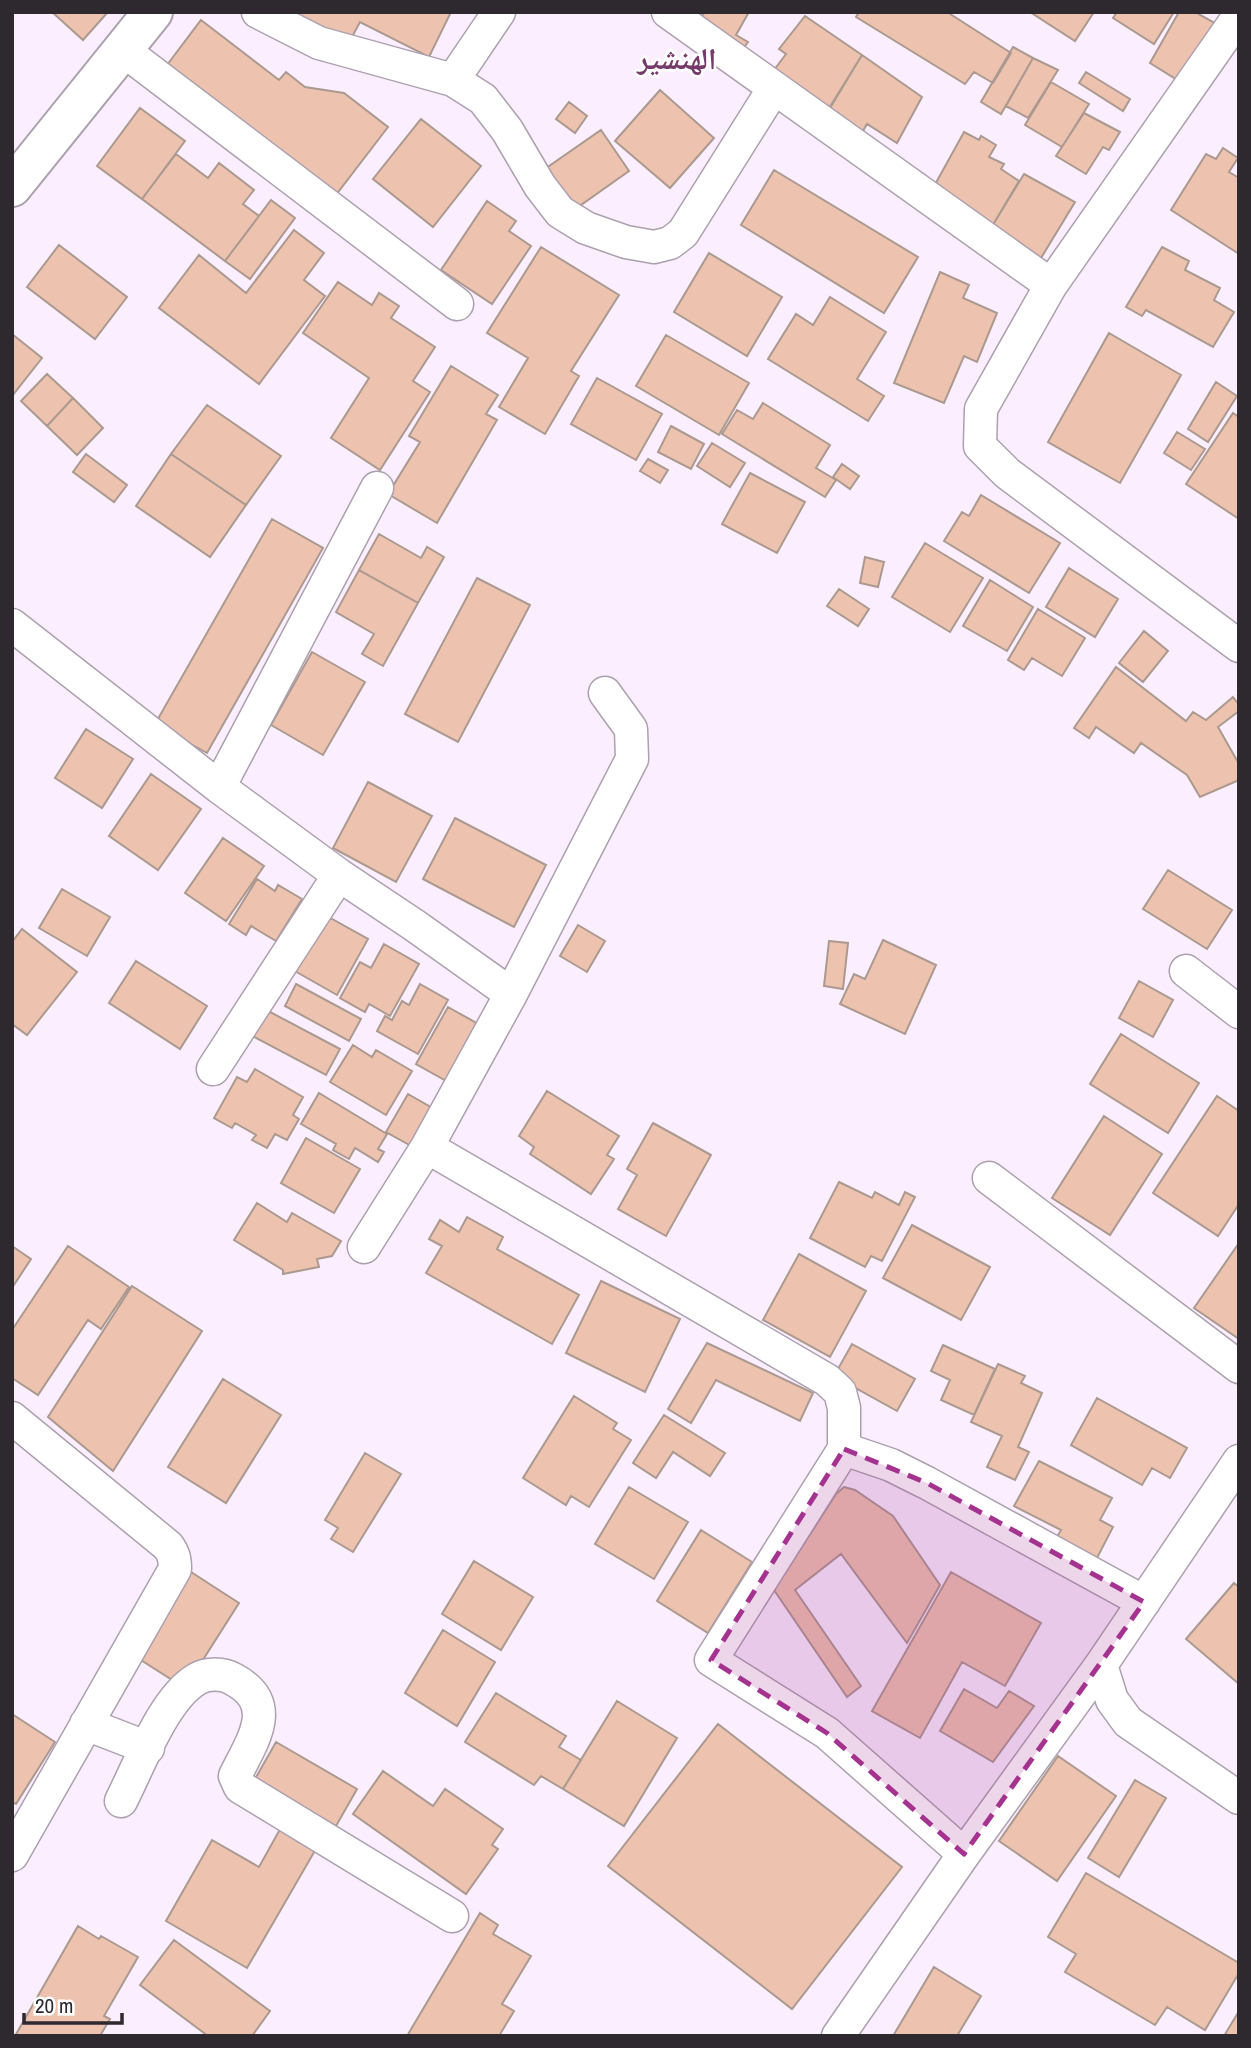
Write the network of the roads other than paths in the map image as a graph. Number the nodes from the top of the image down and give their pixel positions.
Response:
1 (153, 12) edge
2 (258, 12) edge
3 (499, 12) edge
4 (668, 12) edge
5 (1239, 16) edge
6 (123, 50) junction
7 (453, 80) junction
8 (774, 88) junction
9 (12, 187) edge
10 (1051, 285) junction
11 (457, 304) dead end
12 (377, 488) dead end
13 (12, 625) edge
14 (1239, 646) edge
15 (605, 693) dead end
16 (219, 787) junction
17 (338, 875) junction
18 (1186, 971) dead end
19 (511, 994) junction
20 (1239, 1012) edge
21 (212, 1069) dead end
22 (428, 1147) junction
23 (989, 1178) dead end
24 (364, 1247) dead end
25 (1239, 1367) edge
26 (12, 1418) edge
27 (844, 1449) junction
28 (1239, 1461) edge
29 (1144, 1602) junction
30 (1101, 1665) junction
31 (86, 1724) junction
32 (148, 1748) junction
33 (1239, 1798) edge
34 (121, 1801) dead end
35 (964, 1854) junction
36 (12, 1855) edge
37 (453, 1916) dead end
38 (838, 2036) edge

1 - 6 street
2 - 7 street
3 - 7 street
4 - 8 street
5 - 10 street
6 - 9 street
6 - 11 street
7 - 8 street
8 - 10 street
10 - 14 street
12 - 16 street
13 - 16 street
15 - 19 street
16 - 17 street
17 - 19 street
17 - 21 street
18 - 20 street
19 - 22 street
22 - 24 street
22 - 27 street
23 - 25 street
26 - 31 street
27 - 29 street
27 - 35 street
28 - 29 street
29 - 30 street
30 - 33 street
30 - 35 street
31 - 32 street
31 - 36 street
32 - 34 street
32 - 37 street
35 - 38 street

